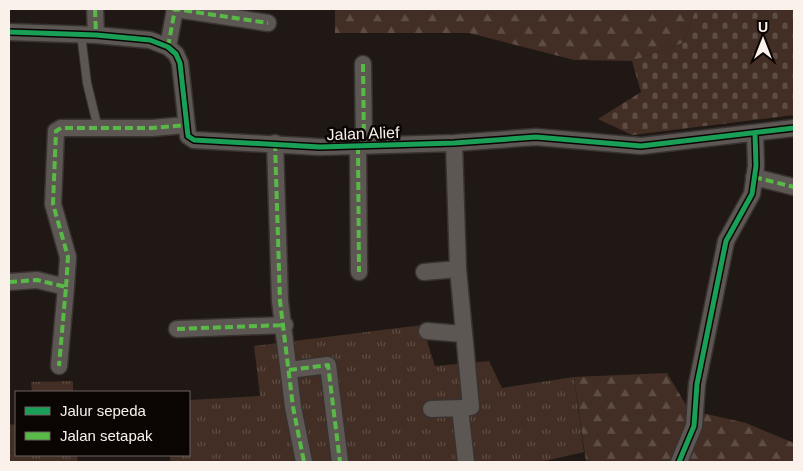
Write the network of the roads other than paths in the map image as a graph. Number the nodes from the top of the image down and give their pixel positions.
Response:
1 (95, 9) edge
2 (175, 9) edge
3 (268, 23) dead end
4 (9, 32) edge
5 (89, 34) junction
6 (168, 48) junction
7 (363, 64) dead end
8 (186, 125) junction
9 (98, 128) junction
10 (794, 128) edge
11 (755, 133) junction
12 (275, 143) junction
13 (454, 143) junction
14 (361, 146) junction
15 (754, 177) junction
16 (794, 187) edge
17 (458, 269) junction
18 (359, 272) dead end
19 (424, 272) dead end
20 (9, 282) edge
21 (66, 287) junction
22 (285, 325) junction
23 (177, 330) dead end
24 (427, 331) dead end
25 (463, 334) junction
26 (59, 366) dead end
27 (289, 370) junction
28 (460, 408) junction
29 (431, 409) dead end
30 (304, 462) edge
31 (340, 462) edge
32 (466, 462) edge
33 (679, 462) edge

1 - 5 street
2 - 3 street
2 - 6 street
4 - 5 street
5 - 6 street
5 - 9 lane
6 - 8 street
7 - 14 street
8 - 9 street
8 - 12 street, Jalan Alief
9 - 21 street
10 - 11 street, Jalan Alief
11 - 13 street, Jalan Alief
11 - 15 street
12 - 14 street, Jalan Alief
12 - 22 street
13 - 14 street, Jalan Alief
13 - 17 street
14 - 18 street
15 - 16 street
15 - 33 street
17 - 19 street
17 - 25 street
20 - 21 street
21 - 26 street
22 - 23 street
22 - 27 street
24 - 25 street
25 - 28 street
27 - 30 street
27 - 31 street
28 - 29 street
28 - 32 street

